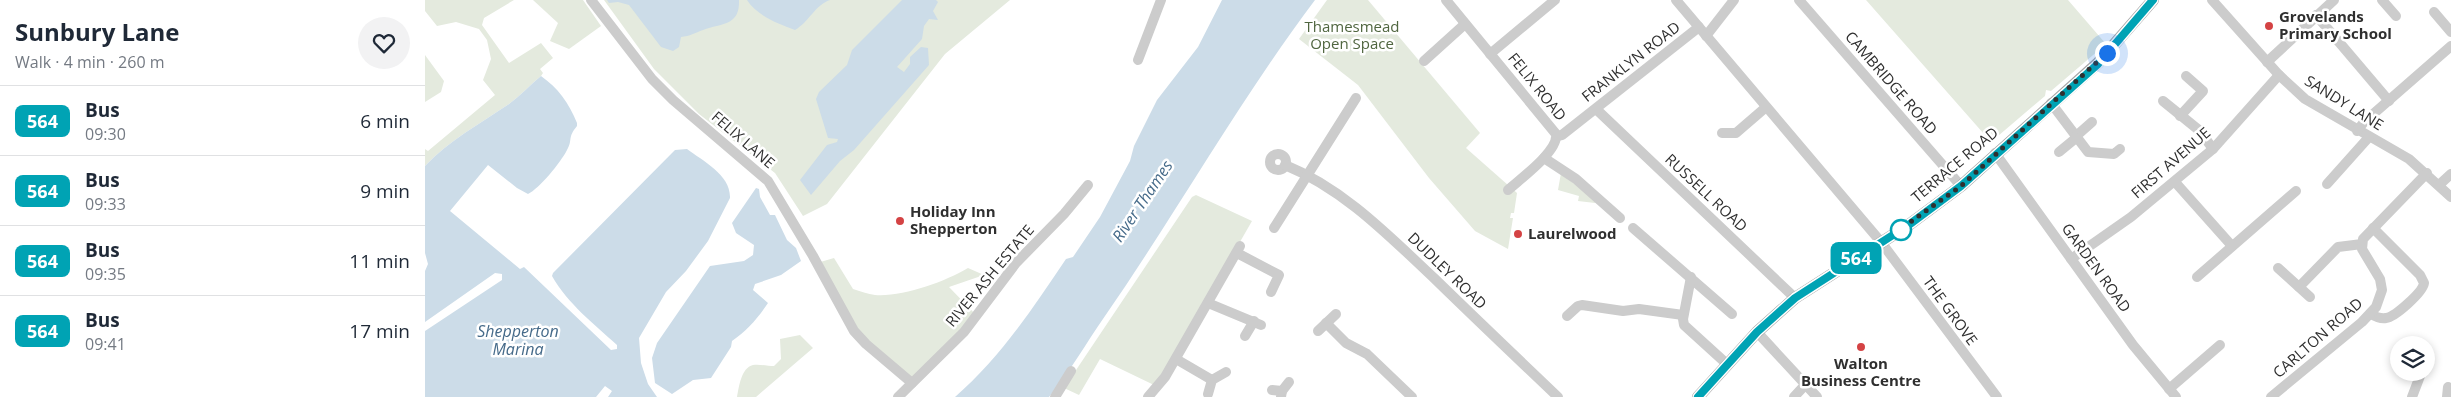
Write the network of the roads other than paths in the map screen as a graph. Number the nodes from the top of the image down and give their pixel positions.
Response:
1 (591, 0) edge
2 (1161, 0) edge
3 (1446, 0) edge
4 (1555, 0) edge
5 (1677, 0) edge
6 (1734, 0) edge
7 (1799, 0) edge
8 (2153, 0) edge
9 (2212, 0) edge
10 (2334, 0) edge
11 (2382, 0) edge
12 (2434, 12) dead end
13 (2316, 15) junction
14 (2396, 16) dead end
15 (1465, 24) junction
16 (1699, 27) junction
17 (2451, 32) edge
18 (1706, 36) junction
19 (2451, 46) edge
20 (1490, 54) junction
21 (1138, 60) dead end
22 (1424, 61) dead end
23 (2267, 62) junction
24 (2279, 75) junction
25 (2186, 76) dead end
26 (1357, 98) dead end
27 (2389, 100) junction
28 (2163, 101) dead end
29 (2051, 103) junction
30 (1765, 108) junction
31 (1596, 109) junction
32 (2180, 116) junction
33 (2092, 122) dead end
34 (2357, 131) junction
35 (1722, 134) dead end
36 (1557, 136) junction
37 (2076, 137) junction
38 (2369, 137) junction
39 (2120, 149) dead end
40 (2213, 149) junction
41 (2059, 152) dead end
42 (1995, 153) junction
43 (1544, 158) junction
44 (1285, 165) dead end
45 (2427, 173) junction
46 (2451, 174) edge
47 (1309, 175) junction
48 (2175, 182) junction
49 (2327, 184) dead end
50 (1088, 185) dead end
51 (2439, 185) junction
52 (1961, 186) junction
53 (1508, 190) dead end
54 (2296, 191) dead end
55 (2451, 197) edge
56 (1620, 218) dead end
57 (1274, 228) dead end
58 (1633, 228) dead end
59 (2373, 228) junction
60 (1881, 242) junction
61 (2362, 244) junction
62 (2232, 246) junction
63 (2071, 259) junction
64 (2278, 268) dead end
65 (2197, 277) dead end
66 (1691, 278) junction
67 (2299, 287) junction
68 (1271, 292) dead end
69 (2310, 297) dead end
70 (1795, 298) junction
71 (1209, 303) junction
72 (1336, 314) dead end
73 (1732, 314) dead end
74 (2371, 314) junction
75 (1683, 315) junction
76 (1567, 316) dead end
77 (1326, 323) junction
78 (1318, 331) dead end
79 (1757, 332) junction
80 (1245, 336) dead end
81 (2220, 345) dead end
82 (1176, 359) junction
83 (1728, 364) junction
84 (1071, 371) dead end
85 (1226, 372) dead end
86 (1212, 380) junction
87 (2419, 381) edge
88 (1289, 382) dead end
89 (912, 383) junction
90 (1806, 384) junction
91 (1278, 393) edge
92 (2172, 393) edge
93 (1208, 394) dead end
94 (899, 397) edge
95 (1055, 397) edge
96 (1148, 397) edge
97 (1412, 397) edge
98 (1558, 397) edge
99 (1698, 397) edge
100 (1794, 397) edge
101 (1817, 397) edge
102 (1997, 397) edge
103 (2271, 397) edge
104 (2412, 397) edge

1 - 89 street, FELIX LANE
2 - 21 street
3 - 15 street, FELIX ROAD
4 - 20 street
5 - 16 street, THE GROVE
6 - 18 street
7 - 52 street, CAMBRIDGE ROAD
8 - 29 main road, TERRACE ROAD
9 - 23 street, SANDY LANE
10 - 13 street
11 - 14 street
12 - 17 street
13 - 23 street
13 - 27 street
15 - 20 street, FELIX ROAD
15 - 22 street
16 - 18 street, THE GROVE
16 - 31 street, FRANKLYN ROAD
18 - 30 street, THE GROVE
19 - 27 street
20 - 36 street, FELIX ROAD
23 - 24 street, SANDY LANE
24 - 34 street, SANDY LANE
24 - 40 street, FIRST AVENUE
25 - 32 street
26 - 47 street
27 - 34 street
28 - 32 street
29 - 37 street
29 - 42 main road, TERRACE ROAD
30 - 35 street
30 - 60 street, THE GROVE
31 - 36 street, FRANKLYN ROAD
31 - 70 street, RUSSELL ROAD
32 - 40 street
33 - 37 street
34 - 38 street, SANDY LANE
36 - 43 street, FELIX ROAD
37 - 39 street
37 - 41 street
38 - 45 street, SANDY LANE
38 - 49 street
40 - 48 street, FIRST AVENUE
42 - 52 main road, TERRACE ROAD
42 - 63 street, GARDEN ROAD
43 - 53 street, FELIX ROAD
43 - 56 street
44 - 47 street, DUDLEY ROAD
45 - 51 street, SANDY LANE
45 - 59 street
46 - 51 street
47 - 57 street
47 - 98 street, DUDLEY ROAD
48 - 62 street
48 - 63 street, FIRST AVENUE
50 - 89 street, RIVER ASH ESTATE
51 - 55 street, SANDY LANE
52 - 60 main road, TERRACE ROAD
54 - 62 street
58 - 66 street
59 - 61 street
59 - 74 street
60 - 70 main road, TERRACE ROAD
60 - 102 street, THE GROVE
61 - 67 street
61 - 74 street, CARLTON ROAD
62 - 65 street
63 - 92 street, GARDEN ROAD
64 - 67 street
66 - 73 street
66 - 75 street
67 - 69 street
68 - 71 street
70 - 79 main road, TERRACE ROAD
71 - 80 street
71 - 82 street
72 - 77 street
74 - 103 street, CARLTON ROAD
75 - 76 street
75 - 83 street
77 - 78 street
77 - 97 street
79 - 83 main road, TERRACE ROAD
79 - 90 street
81 - 92 street
82 - 86 street
82 - 96 street
83 - 99 main road, TERRACE ROAD
84 - 95 street
85 - 86 street
86 - 93 street
87 - 104 street
88 - 91 street
89 - 94 street, RIVER ASH ESTATE
90 - 100 street
90 - 101 street

